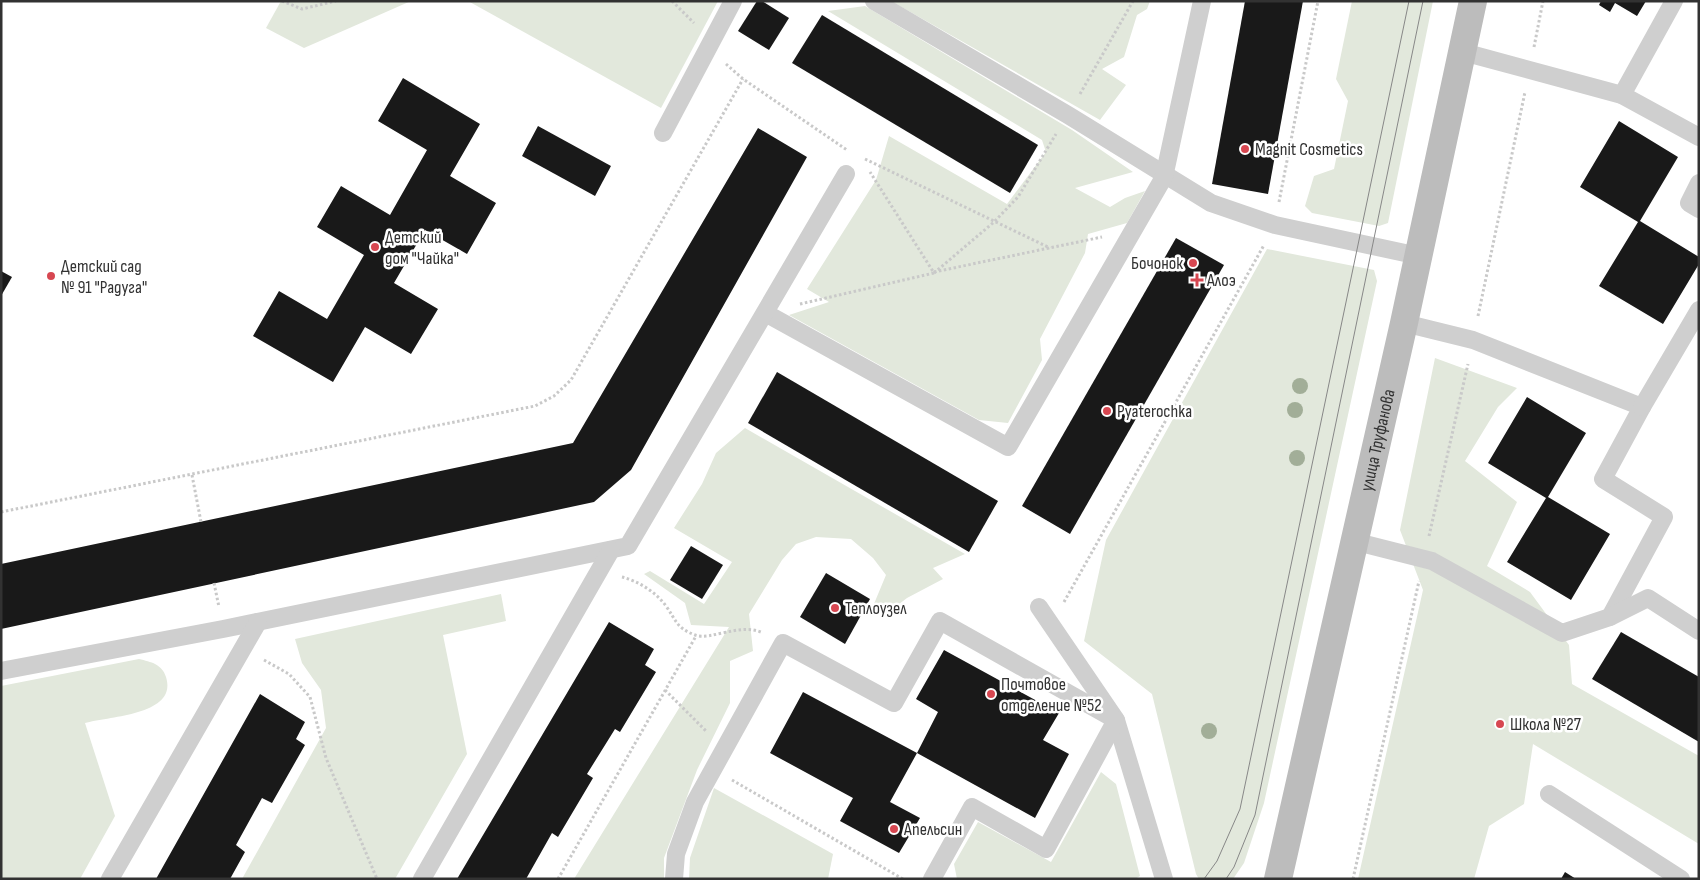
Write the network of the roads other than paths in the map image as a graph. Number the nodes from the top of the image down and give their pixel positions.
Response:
1 (733, 1) edge
2 (874, 1) edge
3 (1202, 1) edge
4 (1473, 1) edge
5 (1674, 1) edge
6 (1463, 52) junction
7 (1622, 95) junction
8 (664, 133) dead end
9 (1699, 137) edge
10 (846, 174) road end
11 (1164, 177) junction
12 (1699, 183) edge
13 (1699, 209) edge
14 (1419, 256) junction
15 (1699, 310) edge
16 (765, 312) junction
17 (1404, 323) junction
18 (1642, 407) junction
19 (1353, 541) junction
20 (611, 550) junction
21 (1039, 607) dead end
22 (1610, 617) junction
23 (258, 622) junction
24 (1699, 630) edge
25 (1, 671) edge
26 (1116, 720) junction
27 (1549, 794) dead end
28 (110, 879) edge
29 (422, 879) edge
30 (674, 879) edge
31 (932, 879) edge
32 (1164, 879) edge
33 (1278, 879) edge
34 (1680, 879) edge

1 - 8 lane
2 - 11 lane
3 - 11 lane
4 - 6 street, улица Труфанова
5 - 7 lane
6 - 7 lane
6 - 14 street, улица Труфанова
7 - 9 lane
10 - 16 lane
11 - 14 lane
11 - 16 lane
12 - 13 lane
14 - 17 street, улица Труфанова
15 - 18 lane
16 - 20 lane
17 - 18 lane
17 - 19 street, улица Труфанова
18 - 22 lane
19 - 22 lane
19 - 33 street, улица Труфанова
20 - 23 lane
20 - 29 lane
21 - 26 lane
22 - 24 lane
23 - 25 lane
23 - 28 lane
26 - 30 lane
26 - 31 lane
26 - 32 lane
27 - 34 lane

